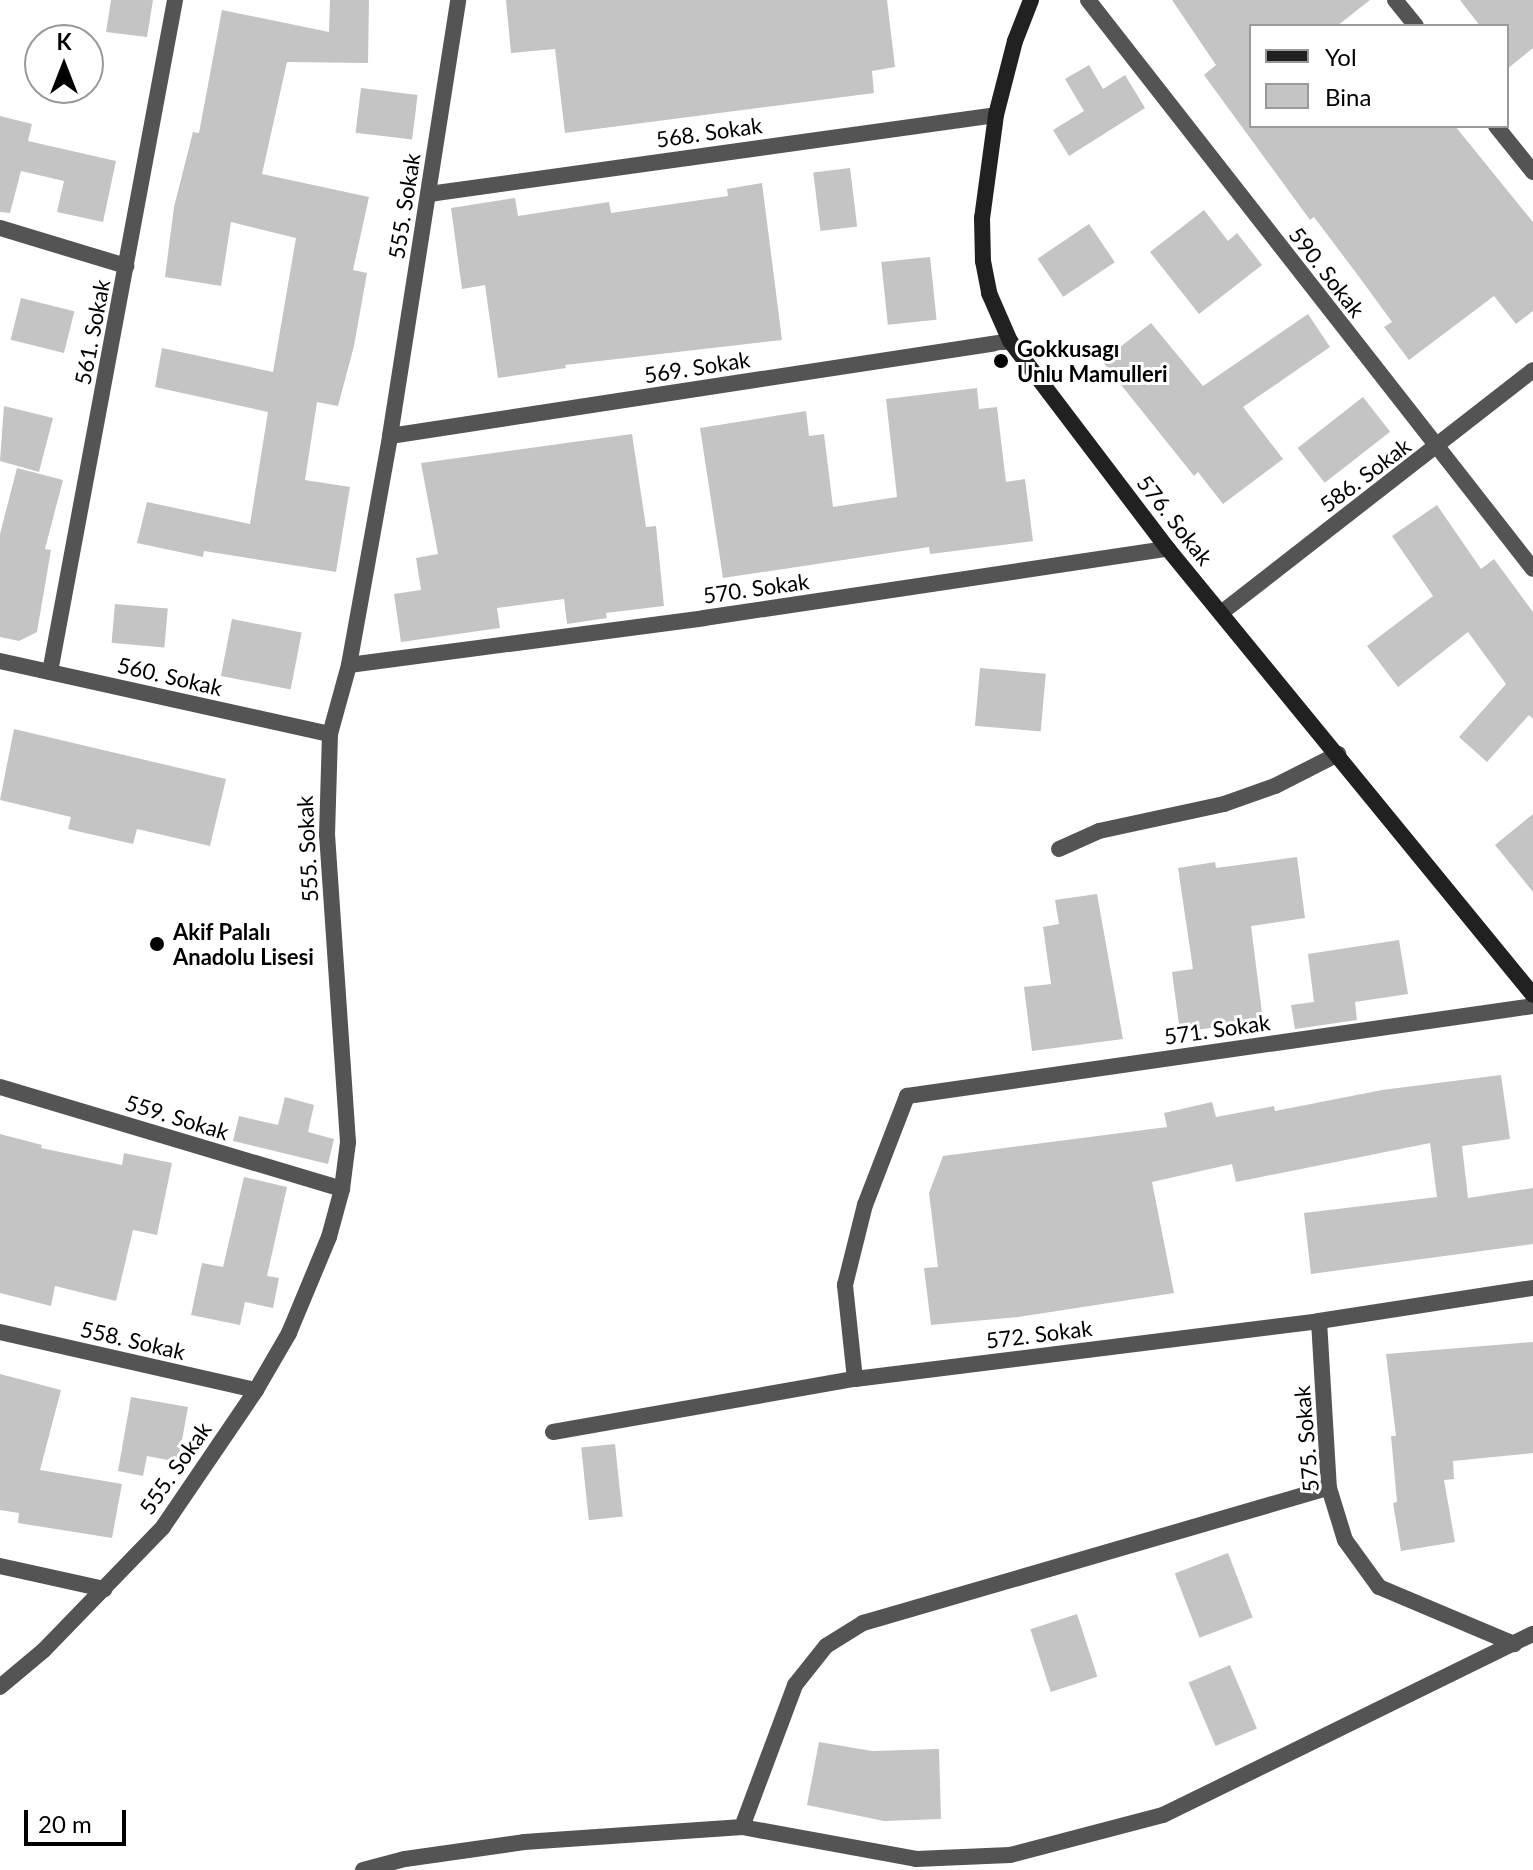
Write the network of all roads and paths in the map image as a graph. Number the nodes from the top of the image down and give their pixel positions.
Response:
1 (175, 0) edge
2 (458, 0) edge
3 (1031, 0) edge
4 (1088, 0) edge
5 (1395, 0) edge
6 (1414, 24) edge
7 (996, 115) junction
8 (1498, 128) edge
9 (1533, 172) edge
10 (429, 194) junction
11 (0, 228) edge
12 (126, 266) junction
13 (1010, 341) junction
14 (1533, 370) edge
15 (390, 436) junction
16 (1436, 448) junction
17 (1168, 549) junction
18 (1533, 569) edge
19 (1221, 613) junction
20 (0, 661) edge
21 (349, 665) junction
22 (50, 672) junction
23 (330, 734) junction
24 (1338, 754) junction
25 (1059, 849) dead end
26 (1533, 995) edge
27 (1533, 1006) edge
28 (0, 1087) edge
29 (342, 1189) junction
30 (1533, 1288) edge
31 (1319, 1321) junction
32 (0, 1332) edge
33 (855, 1379) junction
34 (256, 1390) junction
35 (553, 1432) dead end
36 (1329, 1488) junction
37 (0, 1566) edge
38 (104, 1589) junction
39 (1533, 1634) edge
40 (1514, 1644) junction
41 (0, 1687) edge
42 (742, 1827) junction
43 (363, 1870) edge

1 - 12 street, 561. Sokak
2 - 10 street, 555. Sokak
3 - 7 street, 576. Sokak
4 - 16 street, 590. Sokak
5 - 6 street
7 - 10 street, 568. Sokak
7 - 13 street, 576. Sokak
8 - 9 street
10 - 15 street, 555. Sokak
11 - 12 street
12 - 22 street, 561. Sokak
13 - 15 street, 569. Sokak
13 - 17 street, 576. Sokak
14 - 16 street, 586. Sokak
15 - 21 street, 555. Sokak
16 - 18 street, 590. Sokak
16 - 19 street, 586. Sokak
17 - 19 street, 576. Sokak
17 - 21 street, 570. Sokak
19 - 24 street, 576. Sokak
20 - 22 street, 560. Sokak
21 - 23 street, 555. Sokak
22 - 23 street, 560. Sokak
23 - 29 street, 555. Sokak
24 - 25 street
24 - 26 street, 576. Sokak
27 - 33 street, 571. Sokak
28 - 29 street, 559. Sokak
29 - 34 street, 555. Sokak
30 - 31 street, 572. Sokak
31 - 33 street, 572. Sokak
31 - 36 street, 575. Sokak
32 - 34 street, 558. Sokak
33 - 35 street, 572. Sokak
34 - 38 street, 555. Sokak
36 - 40 street, 575. Sokak
36 - 42 street
37 - 38 street
38 - 41 street, 555. Sokak
39 - 40 street
40 - 42 street
42 - 43 street

